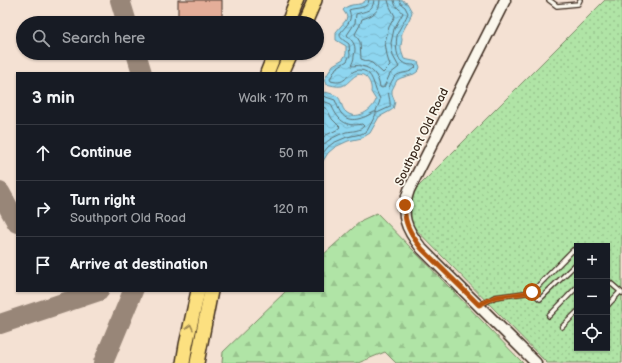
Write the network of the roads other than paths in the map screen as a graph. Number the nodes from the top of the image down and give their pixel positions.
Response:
1 (297, 0) edge
2 (315, 0) edge
3 (505, 0) edge
4 (549, 0) edge
5 (580, 0) edge
6 (291, 16) edge
7 (308, 16) edge
8 (272, 60) edge
9 (288, 60) edge
10 (267, 72) edge
11 (282, 72) edge
12 (574, 251) edge
13 (574, 266) edge
14 (610, 284) edge
15 (574, 290) edge
16 (198, 292) edge
17 (211, 292) edge
18 (532, 292) junction
19 (621, 293) edge
20 (610, 303) edge
21 (479, 305) junction
22 (574, 315) edge
23 (549, 316) dead end
24 (562, 328) dead end
25 (183, 363) edge
26 (197, 363) edge
27 (536, 363) edge

1 - 6 highway
2 - 7 highway
3 - 21 street, Southport Old Road
4 - 5 lane
8 - 10 highway
9 - 11 highway
12 - 18 lane
13 - 18 lane
14 - 19 lane
15 - 23 lane
25 -> 16 highway
17 - 26 highway
18 - 21 lane
19 - 20 lane
21 - 27 street, Southport Old Road
22 - 24 lane

